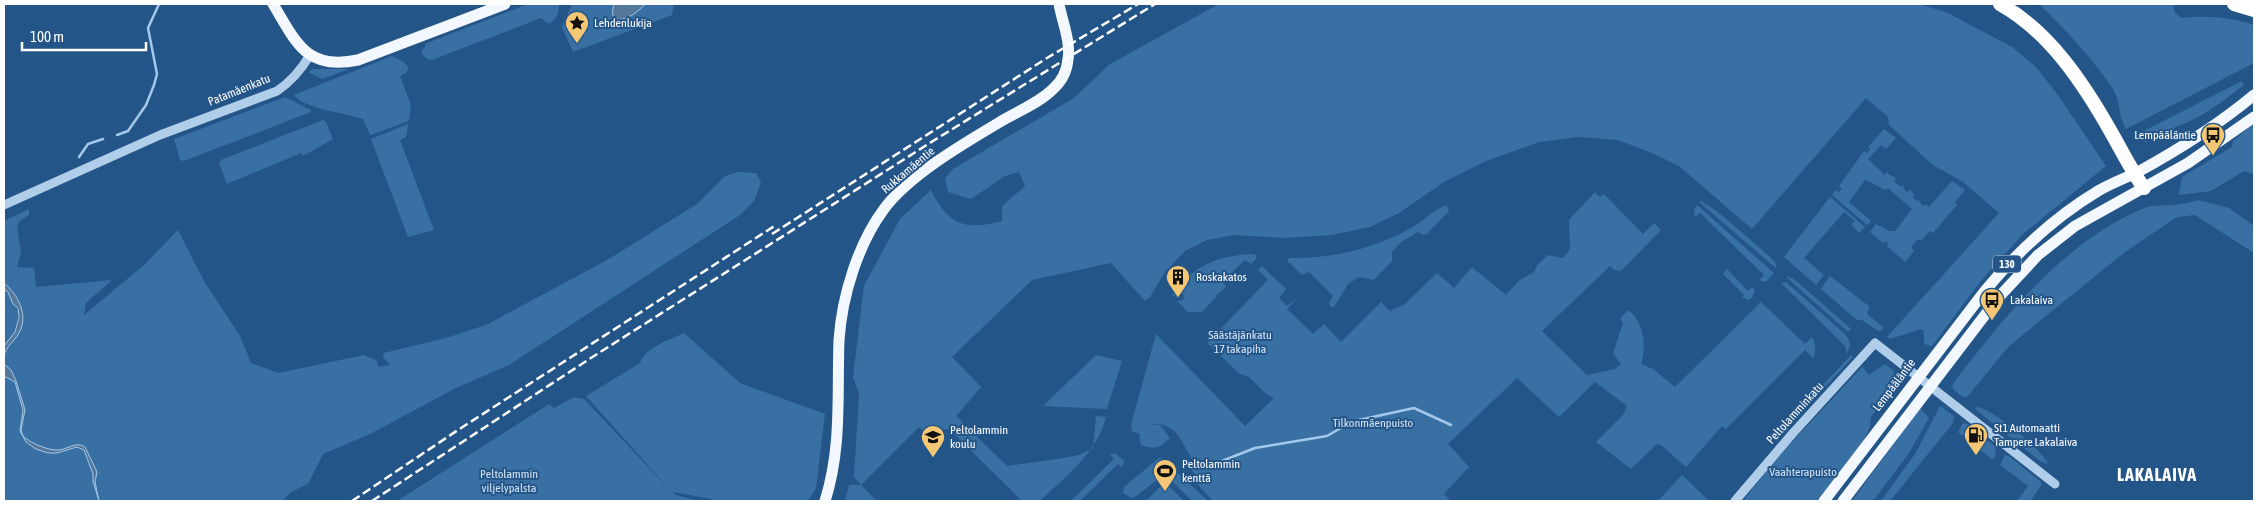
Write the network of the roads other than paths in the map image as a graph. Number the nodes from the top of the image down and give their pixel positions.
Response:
1 (273, 4) edge
2 (505, 4) edge
3 (1059, 4) edge
4 (2000, 4) edge
5 (2234, 4) edge
6 (2254, 10) edge
7 (310, 55) junction
8 (2254, 95) edge
9 (2254, 117) edge
10 (2134, 174) junction
11 (2144, 188) junction
12 (4, 205) edge
13 (1918, 377) junction
14 (1931, 386) junction
15 (2055, 484) dead end
16 (825, 501) edge
17 (1735, 501) edge
18 (1824, 501) edge
19 (1843, 501) edge

1 - 7 main road
2 - 7 main road
3 - 16 main road, Rukkamäentie
4 - 10 highway
5 - 6 highway
7 - 12 street, Patamäenkatu
8 - 10 main road, Lempääläntie / 130
9 - 11 main road, 130
10 - 11 highway
10 - 13 main road, Lempääläntie / 130
11 - 14 main road, 130
13 - 14 street
13 - 17 street, Peltolamminkatu
13 - 18 main road, Lempääläntie / 130
14 - 15 street
14 - 19 main road, 130

